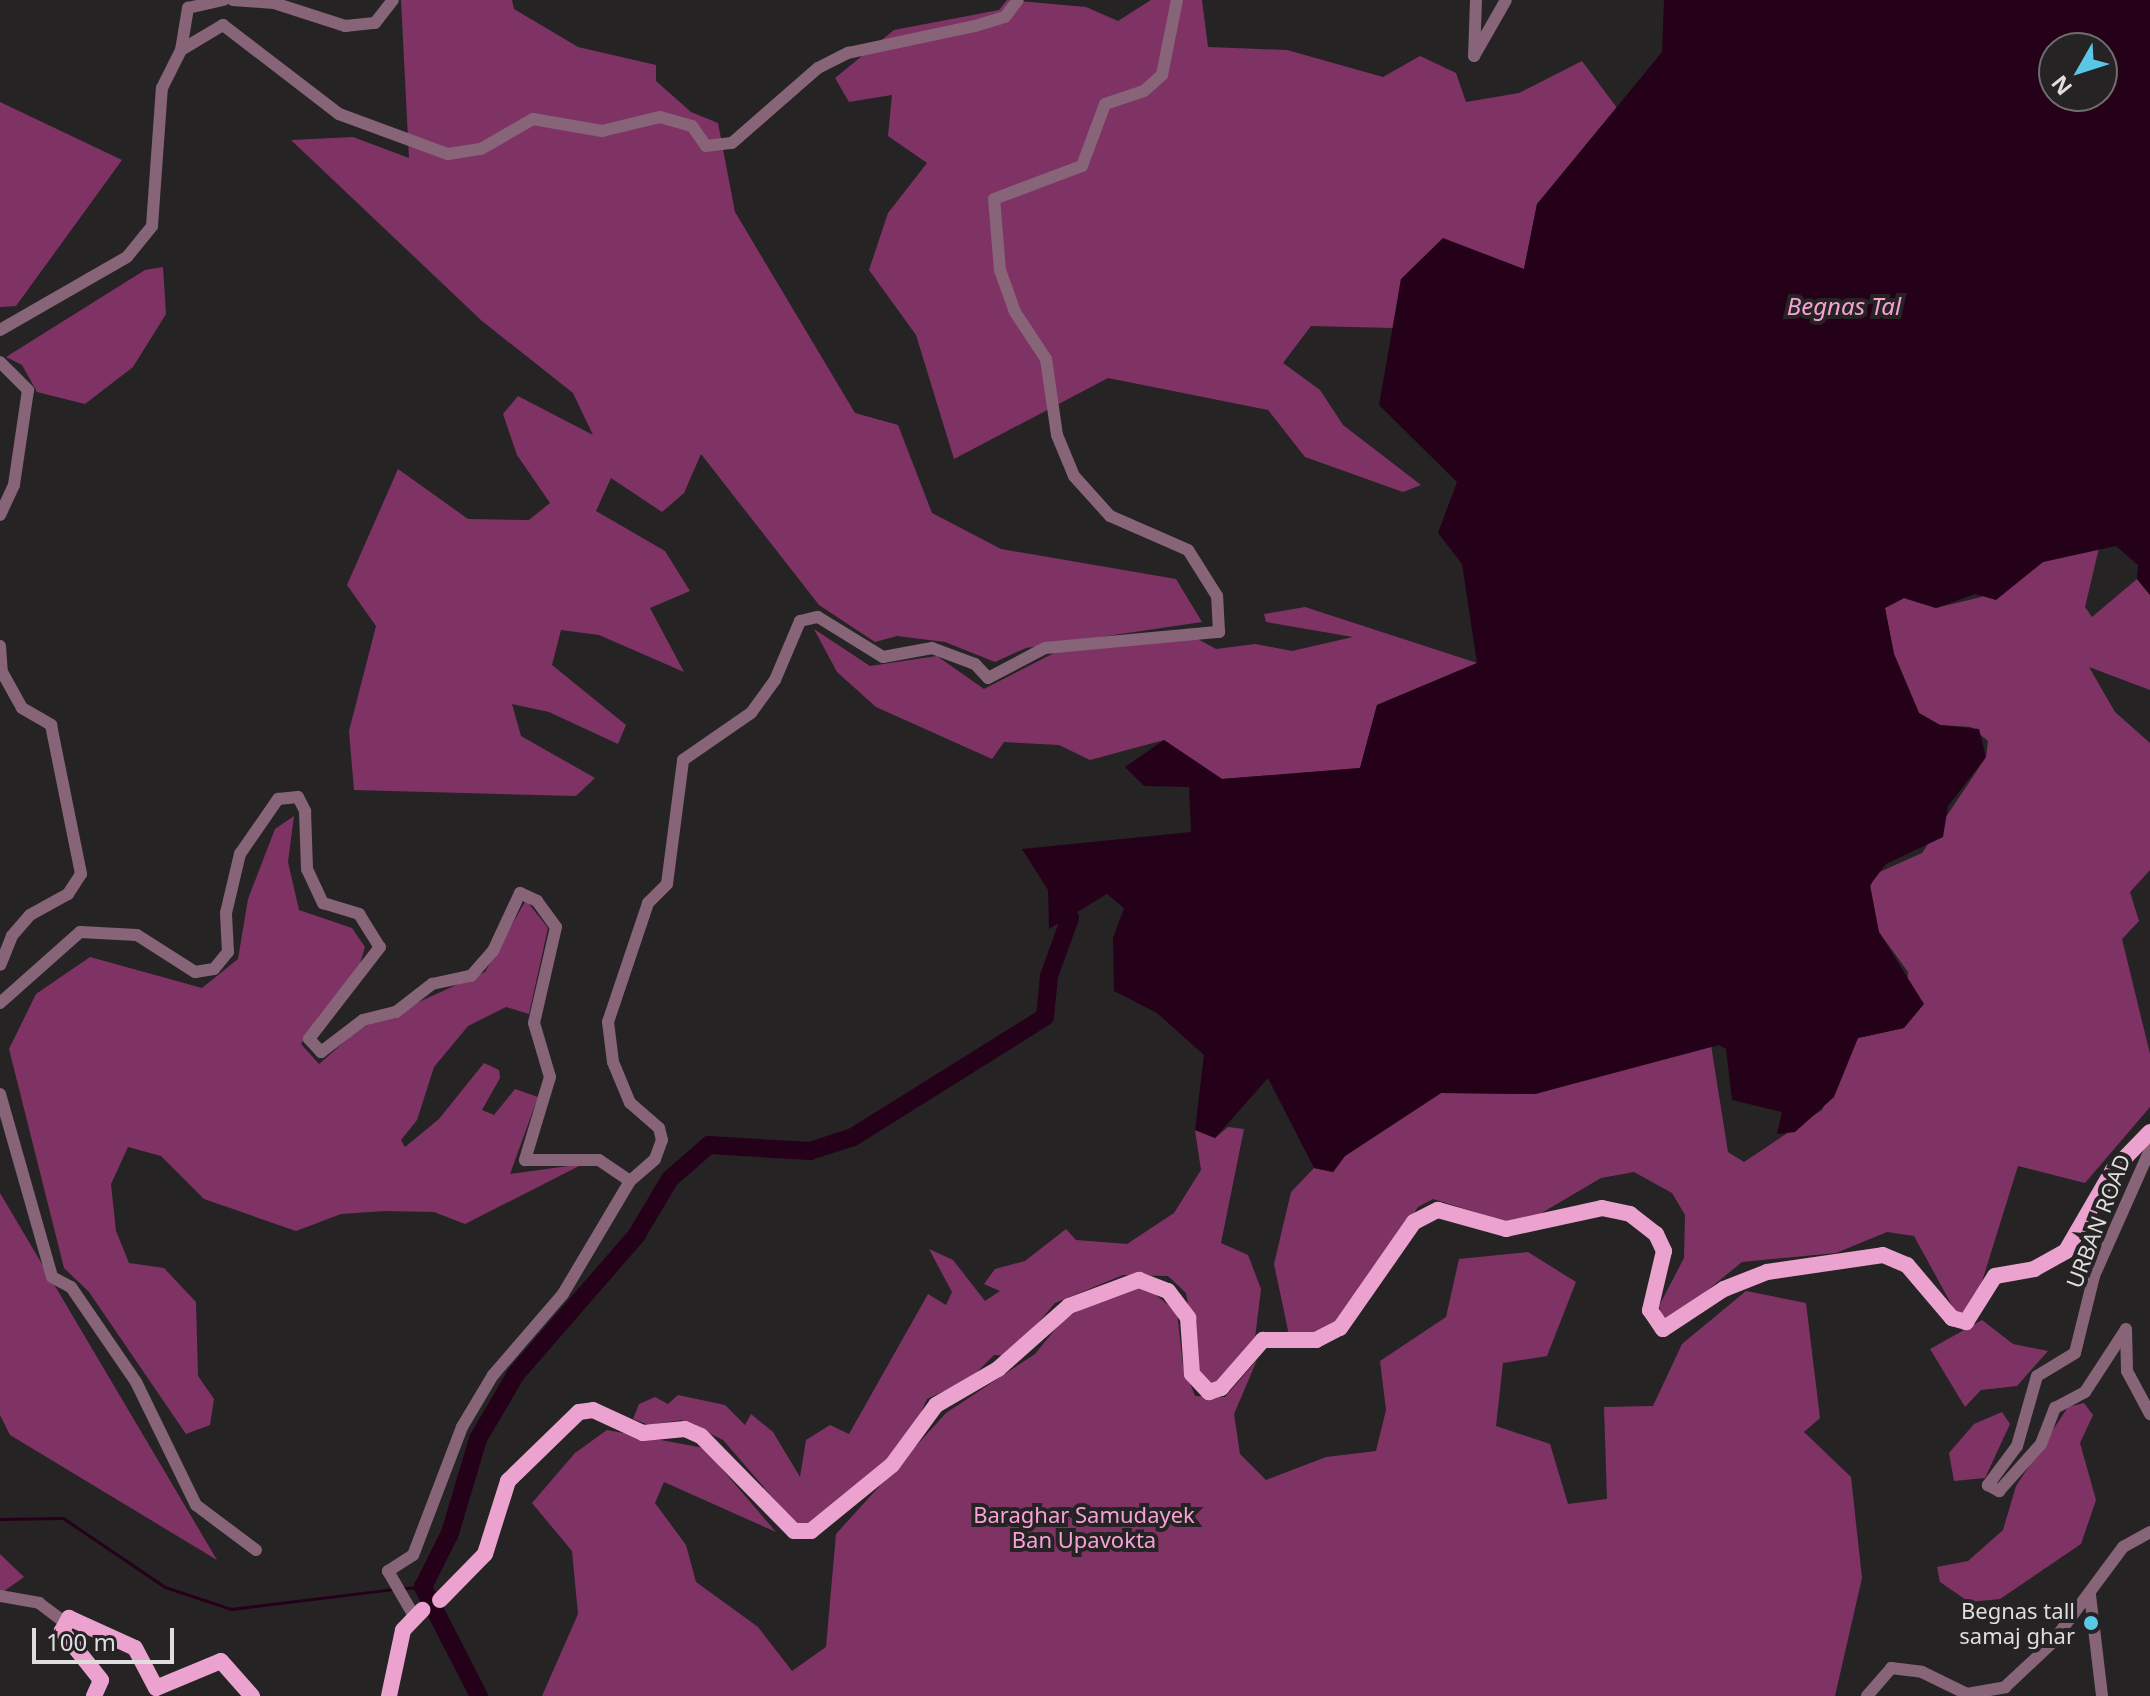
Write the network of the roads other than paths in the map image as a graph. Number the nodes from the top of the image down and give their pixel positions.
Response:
1 (224, 0) edge
2 (233, 0) edge
3 (393, 0) edge
4 (1018, 0) edge
5 (1177, 0) edge
6 (1476, 0) edge
7 (1506, 0) edge
8 (181, 50) junction
9 (0, 330) edge
10 (0, 362) edge
11 (0, 515) edge
12 (0, 646) edge
13 (0, 965) edge
14 (1, 1010) edge
15 (0, 1094) edge
16 (2150, 1132) edge
17 (2150, 1150) edge
18 (630, 1181) junction
19 (2150, 1414) edge
20 (2150, 1532) edge
21 (256, 1550) dead end
22 (2090, 1595) junction
23 (0, 1596) edge
24 (440, 1600) joint
25 (418, 1613) junction
26 (64, 1622) junction
27 (94, 1696) edge
28 (252, 1696) edge
29 (389, 1696) edge
30 (1867, 1696) edge
31 (2102, 1696) edge

1 - 8 street
2 - 3 street
4 - 8 street
5 - 18 street
6 - 7 street
8 - 9 street
10 - 11 street
12 - 13 street
14 - 18 street
15 - 21 street
16 - 24 main road
17 - 19 street, URBAN ROAD
18 - 25 street
20 - 22 street
22 - 30 street
22 - 31 street
23 - 26 street
24 - 25 street
25 - 29 main road
26 - 27 main road
26 - 28 main road

